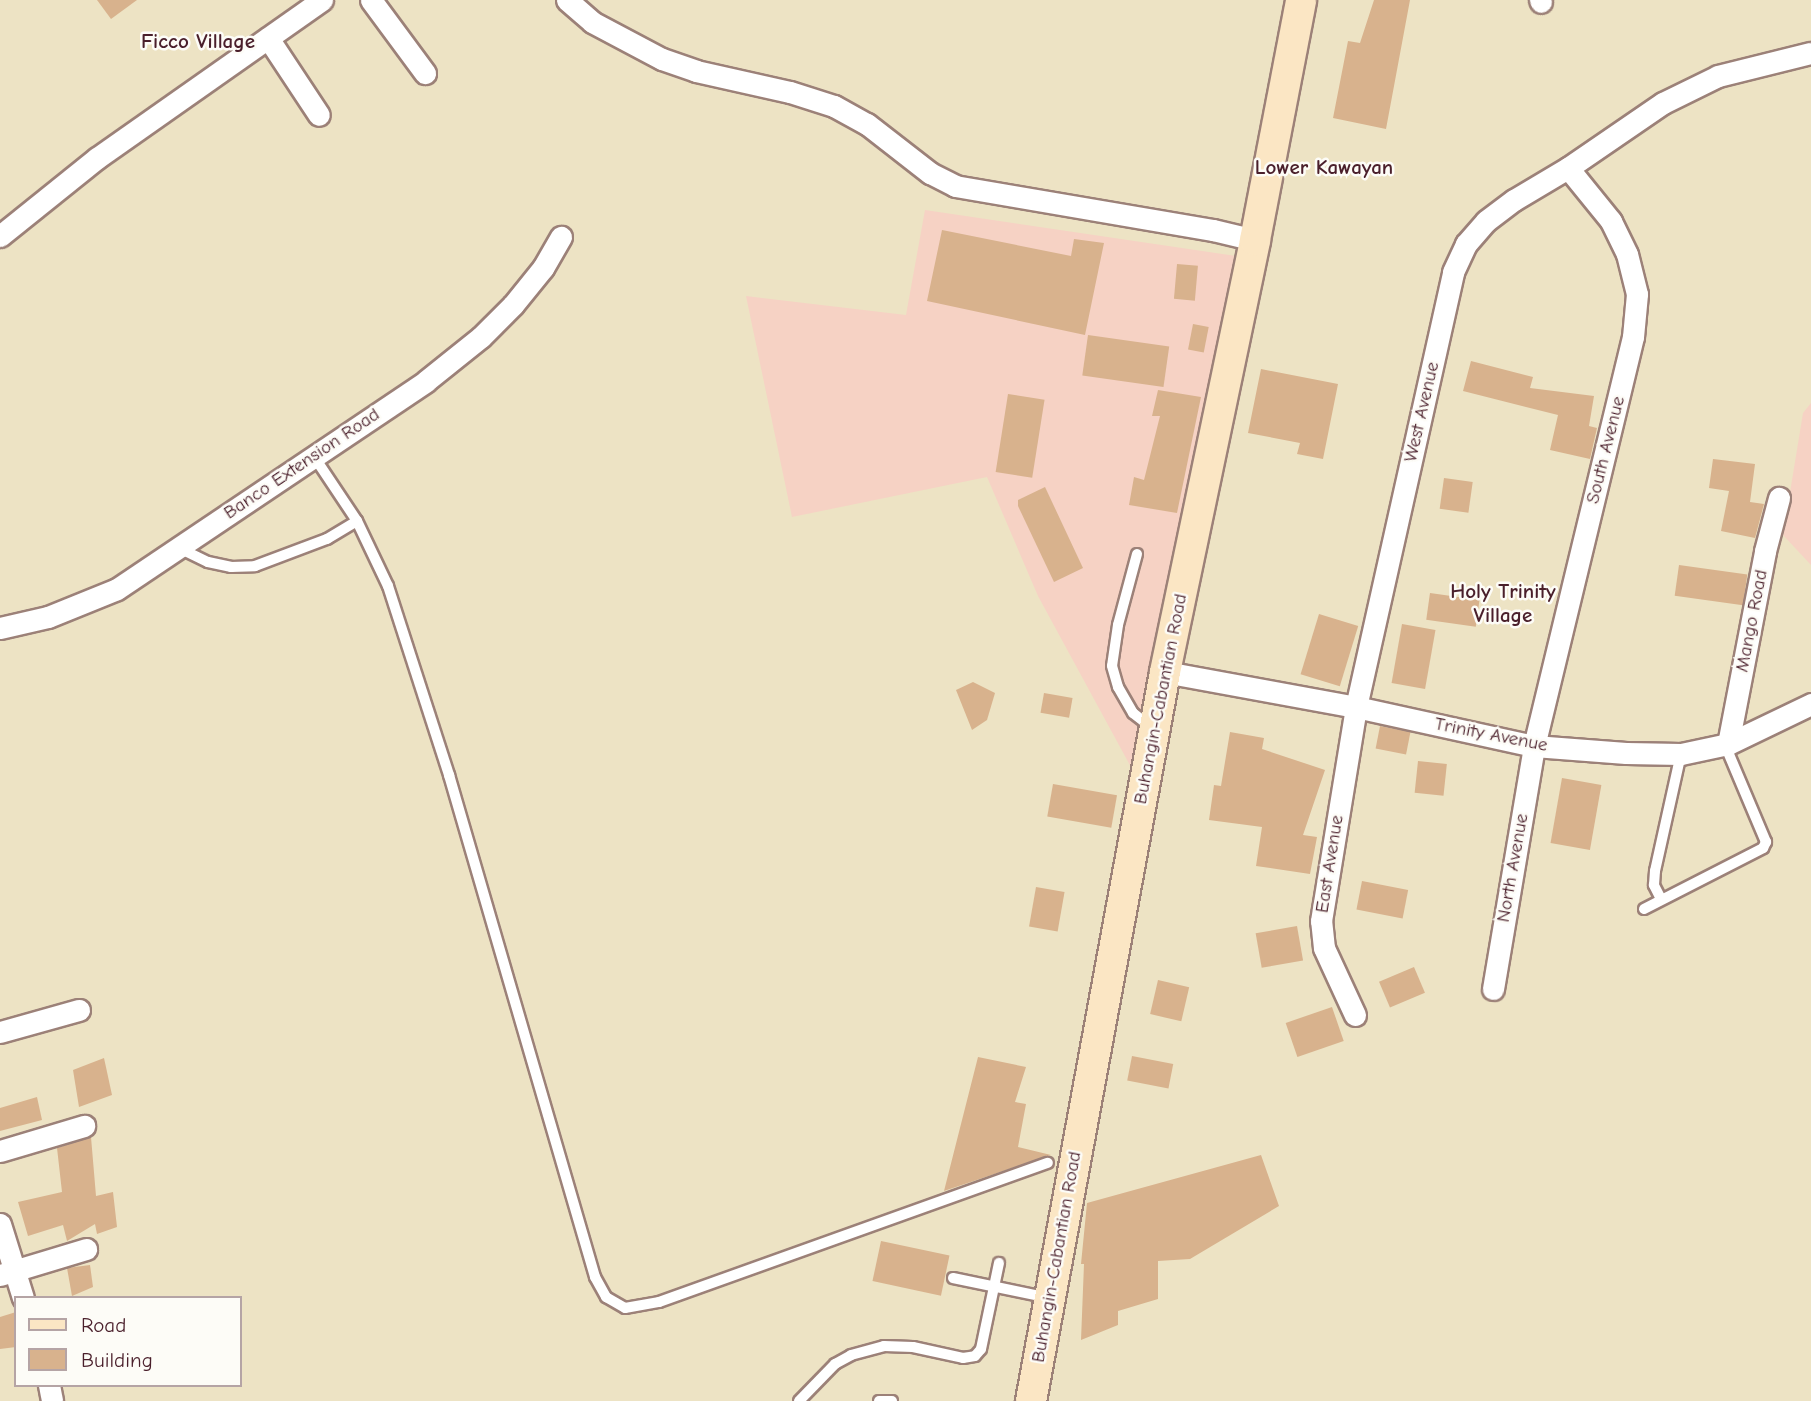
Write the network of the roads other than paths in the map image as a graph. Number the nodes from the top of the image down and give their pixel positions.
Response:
1 (322, 0) edge
2 (371, 0) edge
3 (567, 0) edge
4 (1301, 0) edge
5 (268, 38) junction
6 (1810, 54) edge
7 (425, 73) dead end
8 (319, 115) dead end
9 (1568, 168) junction
10 (0, 236) edge
11 (561, 237) dead end
12 (1255, 240) junction
13 (313, 456) junction
14 (1779, 498) dead end
15 (358, 521) junction
16 (179, 548) junction
17 (1137, 554) dead end
18 (0, 628) edge
19 (1165, 672) junction
20 (1811, 704) edge
21 (1356, 707) junction
22 (1154, 730) junction
23 (1727, 745) junction
24 (1534, 747) junction
25 (1681, 754) junction
26 (1661, 899) junction
27 (1644, 909) dead end
28 (1493, 989) dead end
29 (79, 1010) dead end
30 (1355, 1015) dead end
31 (0, 1032) edge
32 (83, 1126) dead end
33 (0, 1151) edge
34 (1048, 1163) dead end
35 (0, 1224) edge
36 (86, 1249) dead end
37 (999, 1263) dead end
38 (8, 1273) edge
39 (953, 1278) dead end
40 (995, 1287) junction
41 (22, 1296) edge
42 (1050, 1298) junction
43 (799, 1401) edge
44 (879, 1401) edge
45 (892, 1401) edge
46 (1031, 1401) edge

1 - 5 street
2 - 7 street
3 - 12 street
4 - 12 main road, Buhangin-Cabantian Road
5 - 8 street
5 - 10 street
6 - 9 street, West Avenue
9 - 21 street, West Avenue
9 - 24 street, South Avenue
11 - 13 street, Banco Extension Road
12 - 19 main road, Buhangin-Cabantian Road
13 - 15 lane
13 - 16 street, Banco Extension Road
14 - 23 street, Mango Road
15 - 16 lane
15 - 34 lane
16 - 18 street, Banco Extension Road
17 - 22 lane
19 - 21 street, Trinity Avenue
19 - 22 main road, Buhangin-Cabantian Road
20 - 23 street, Trinity Avenue
21 - 24 street, Trinity Avenue
21 - 30 street, East Avenue
22 - 42 main road, Buhangin-Cabantian Road
23 - 25 street, Trinity Avenue
23 - 26 lane
24 - 25 street, Trinity Avenue
24 - 28 street, North Avenue
25 - 26 lane
26 - 27 lane
29 - 31 street
32 - 33 street
35 - 38 street
36 - 38 street
37 - 40 lane
38 - 41 street
39 - 40 lane
40 - 42 lane
40 - 43 lane
42 - 46 main road, Buhangin-Cabantian Road
44 - 45 lane

